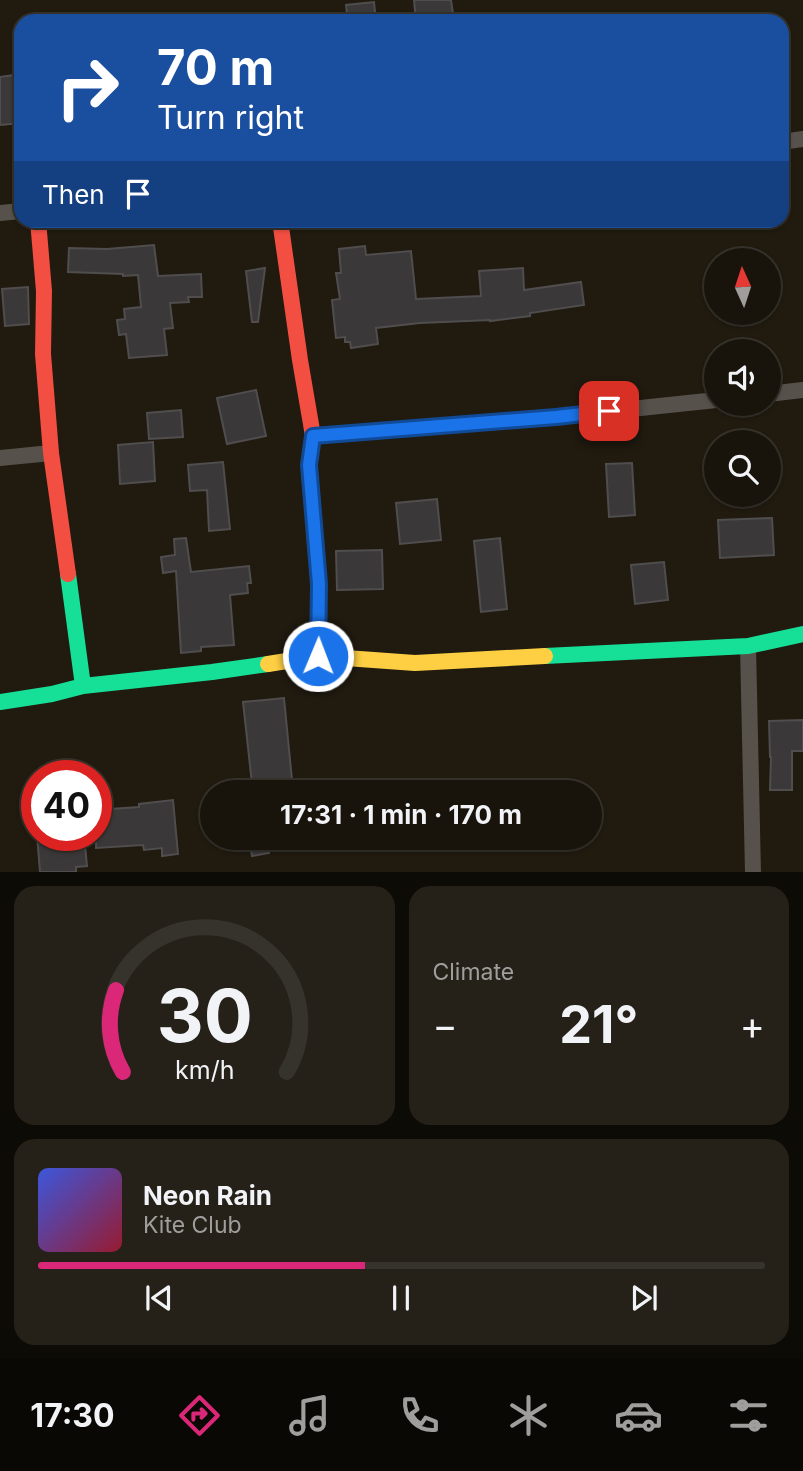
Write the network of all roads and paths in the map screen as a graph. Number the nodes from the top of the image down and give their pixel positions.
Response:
1 (39, 228) edge
2 (281, 228) edge
3 (803, 390) edge
4 (781, 393) edge
5 (704, 401) edge
6 (313, 436) junction
7 (51, 453) junction
8 (0, 458) edge
9 (803, 634) edge
10 (748, 646) junction
11 (318, 656) junction
12 (83, 686) junction
13 (0, 702) edge
14 (753, 872) edge

1 - 7 street
2 - 6 street
3 - 4 street
5 - 6 street
6 - 11 street
7 - 8 street
7 - 12 street
9 - 10 street
10 - 11 street
10 - 14 street
11 - 12 street
12 - 13 street

